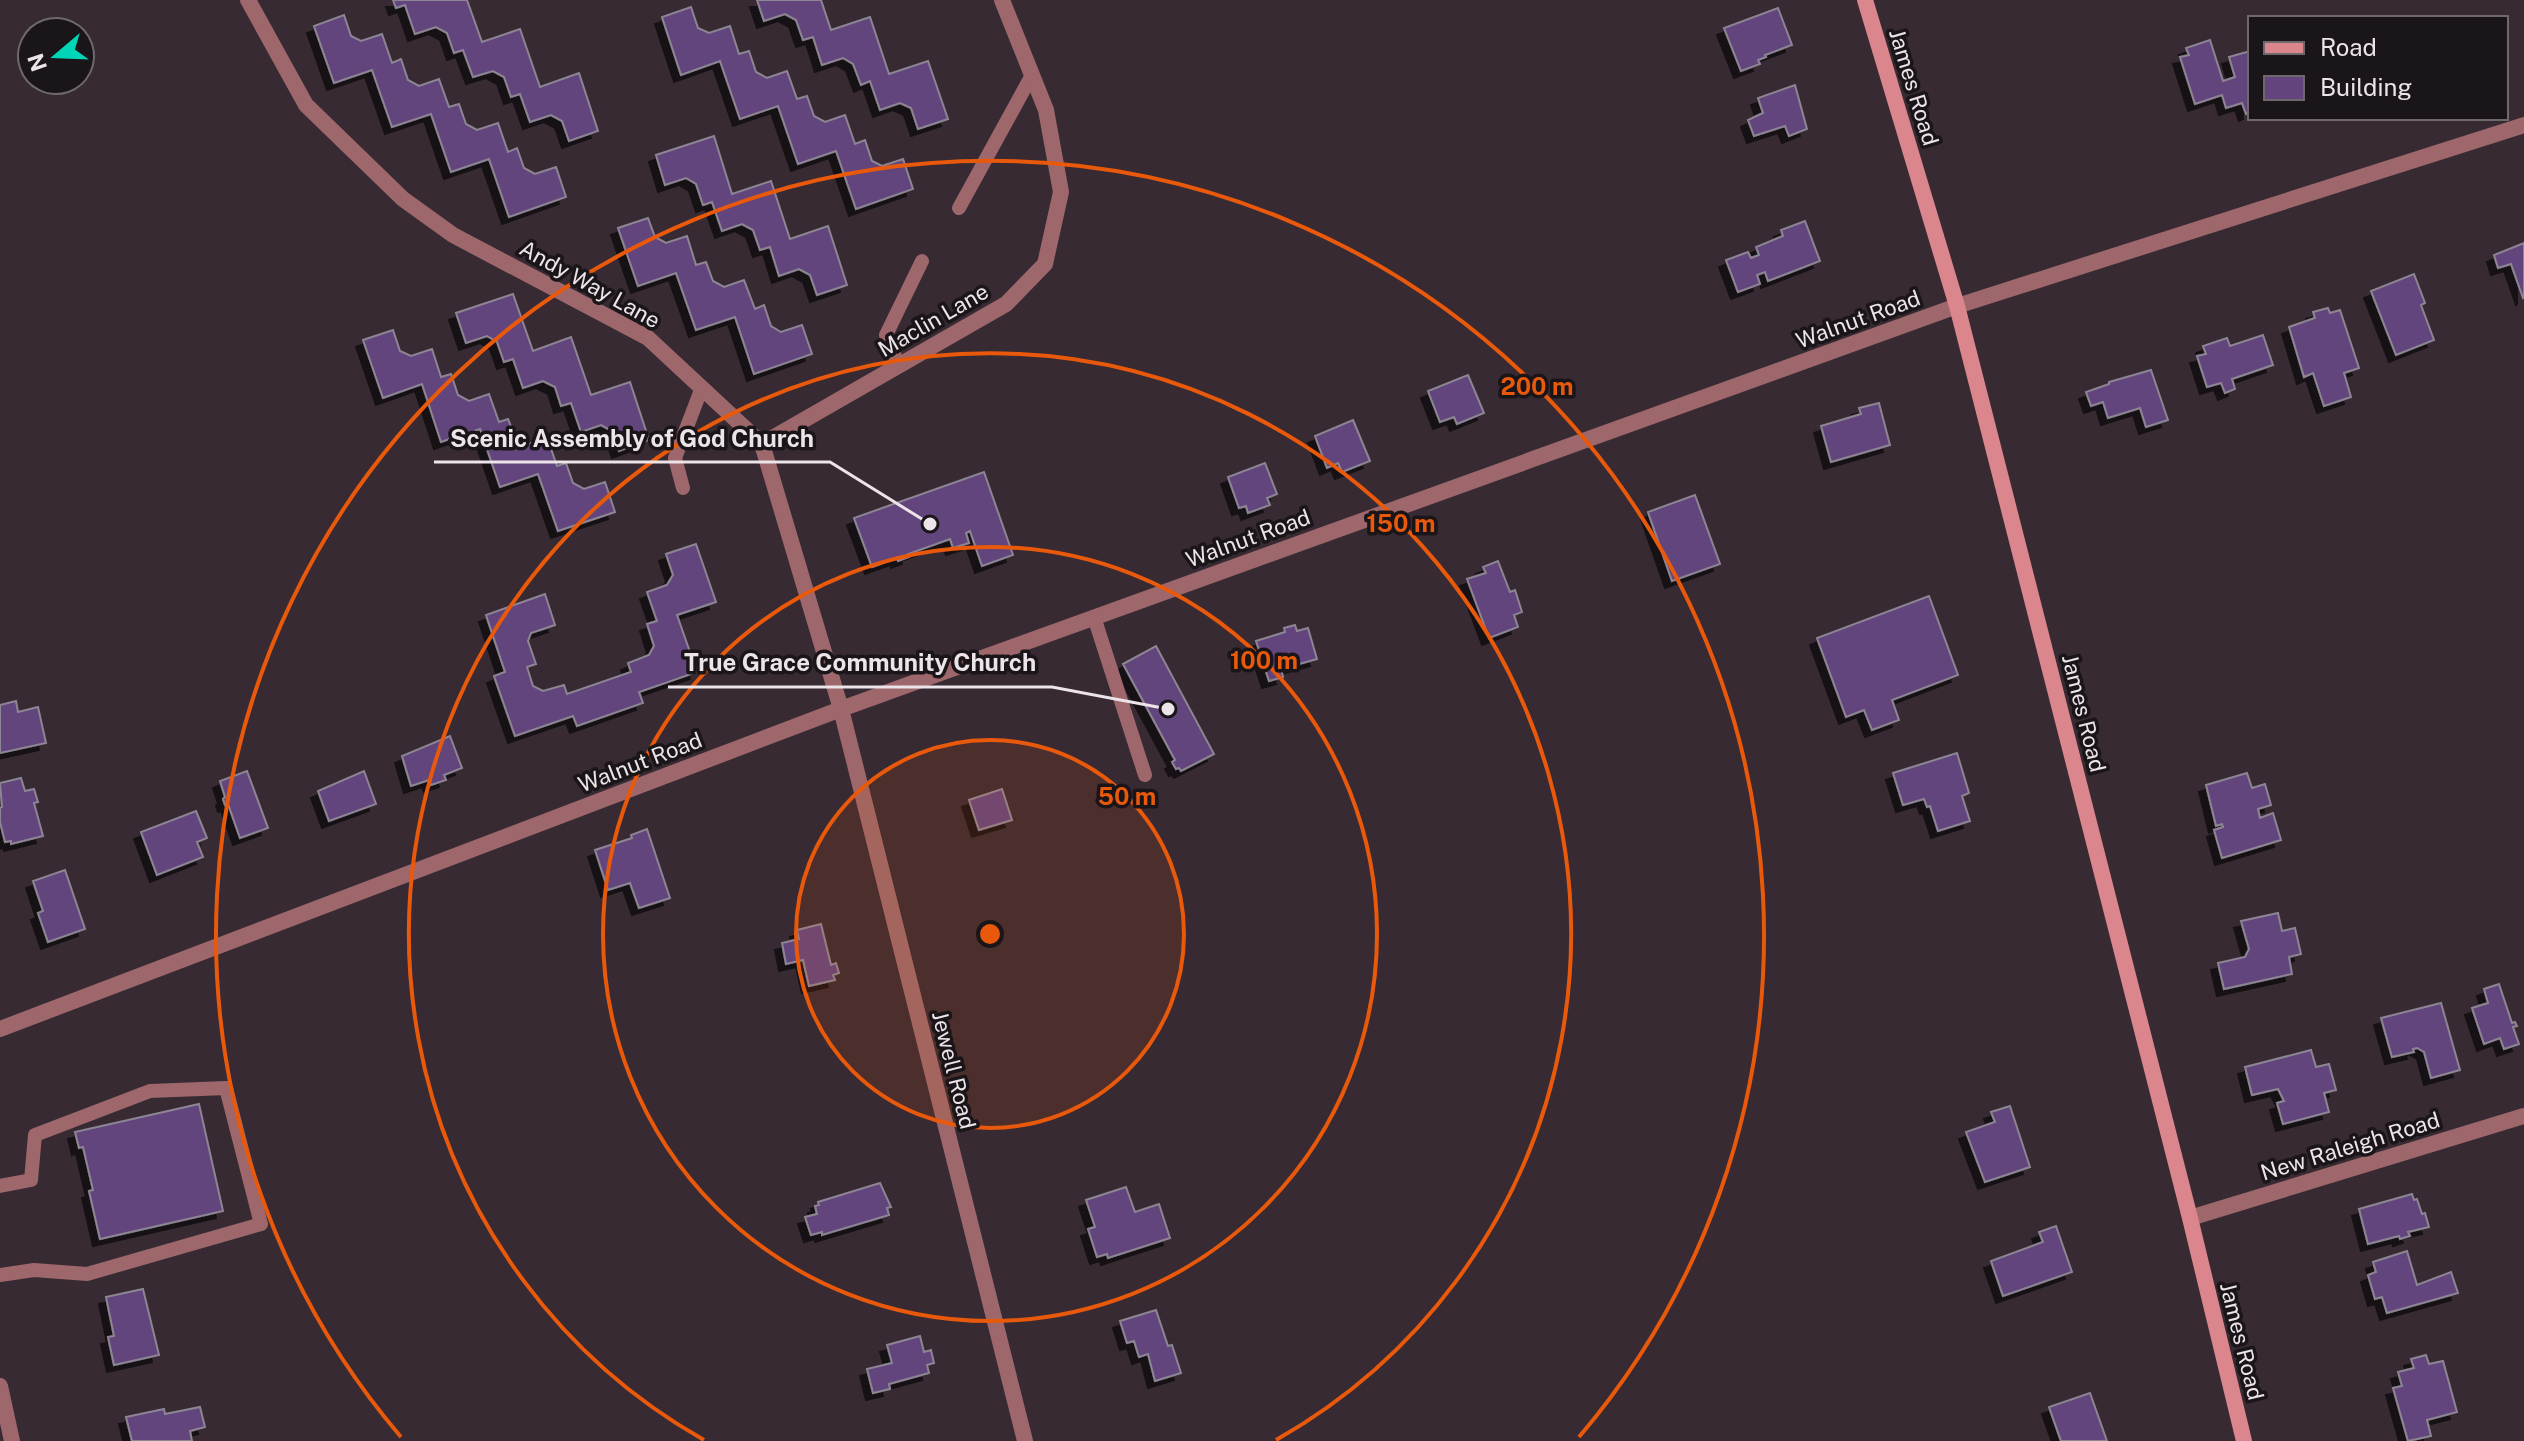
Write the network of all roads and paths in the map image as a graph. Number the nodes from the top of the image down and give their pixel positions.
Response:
1 (248, 0) edge
2 (1002, 0) edge
3 (1865, 0) edge
4 (1032, 75) junction
5 (2524, 125) edge
6 (959, 208) dead end
7 (922, 261) dead end
8 (1957, 306) junction
9 (899, 366) junction
10 (701, 390) junction
11 (762, 444) junction
12 (683, 488) dead end
13 (1094, 617) junction
14 (841, 709) junction
15 (1145, 775) dead end
16 (0, 1029) edge
17 (2524, 1116) edge
18 (0, 1186) edge
19 (2190, 1218) junction
20 (0, 1275) edge
21 (0, 1386) edge
22 (12, 1441) edge
23 (1025, 1441) edge
24 (2244, 1441) edge

1 - 10 street, Andy Way Lane
2 - 4 street, Maclin Lane
3 - 8 main road, James Road
4 - 6 lane
4 - 9 street, Maclin Lane
5 - 8 street, Walnut Road
7 - 9 lane
8 - 13 street, Walnut Road
8 - 19 main road, James Road
9 - 11 street, Maclin Lane
10 - 11 street, Andy Way Lane
10 - 12 lane
11 - 14 street
13 - 14 street, Walnut Road
13 - 15 lane
14 - 16 street, Walnut Road
14 - 23 street, Jewell Road
17 - 19 street, New Raleigh Road
18 - 20 lane
19 - 24 main road, James Road
21 - 22 street

